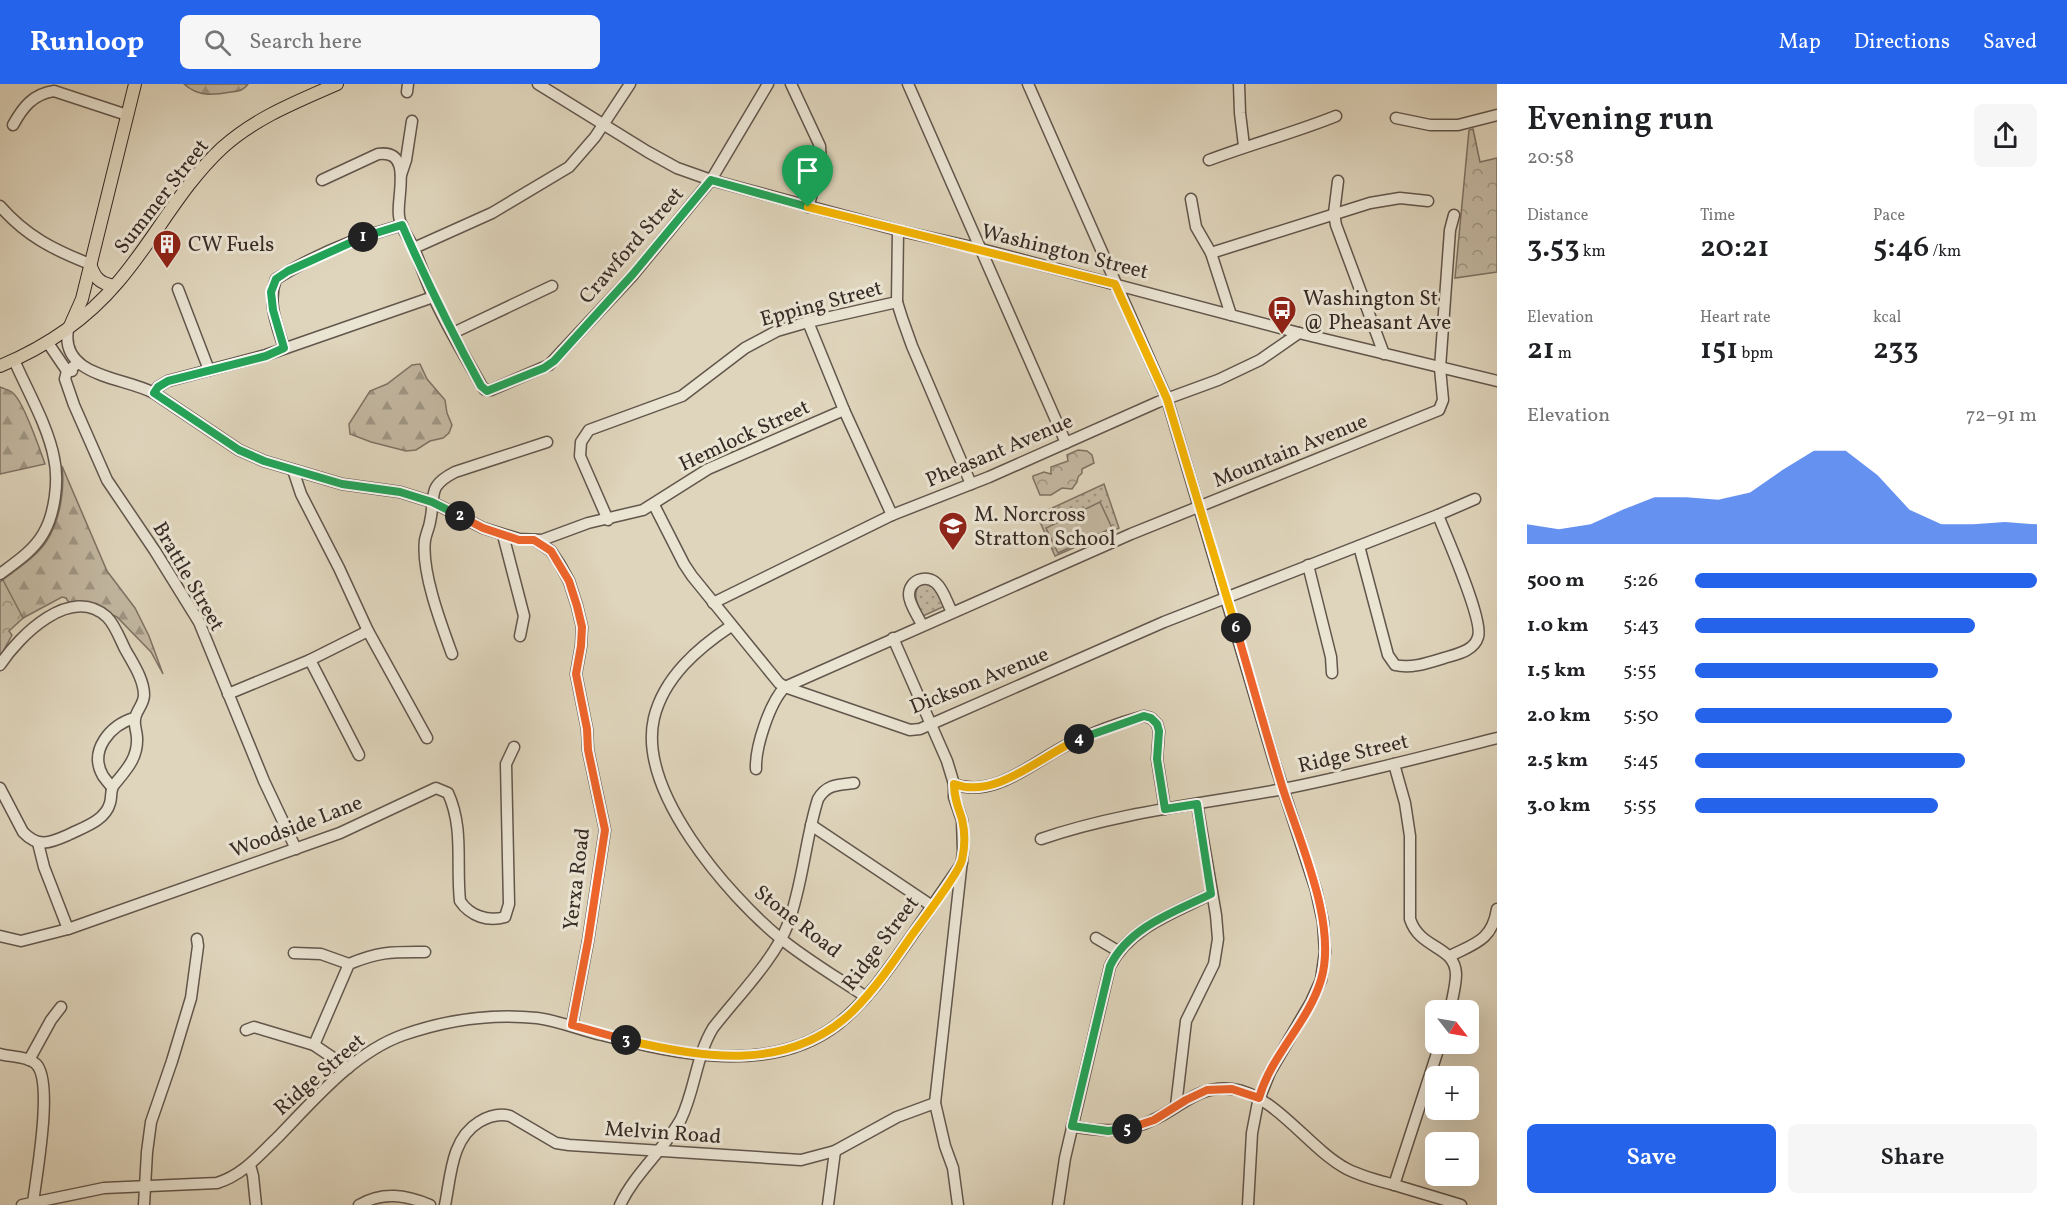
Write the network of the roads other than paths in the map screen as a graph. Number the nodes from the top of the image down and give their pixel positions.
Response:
1 (135, 84) edge
2 (337, 84) edge
3 (538, 84) edge
4 (630, 84) edge
5 (768, 84) edge
6 (791, 84) edge
7 (908, 84) edge
8 (1028, 84) edge
9 (1239, 84) edge
10 (127, 115) junction
11 (1497, 115) edge
12 (1336, 117) dead end
13 (1396, 118) dead end
14 (412, 121) dead end
15 (13, 125) dead end
16 (603, 125) junction
17 (1244, 146) junction
18 (1209, 160) dead end
19 (401, 176) junction
20 (322, 180) dead end
21 (711, 180) junction
22 (1338, 181) dead end
23 (1191, 199) dead end
24 (1428, 201) dead end
25 (0, 206) edge
26 (808, 207) junction
27 (1334, 213) junction
28 (1454, 215) dead end
29 (402, 225) junction
30 (898, 231) junction
31 (414, 248) junction
32 (981, 249) junction
33 (1211, 253) junction
34 (90, 264) junction
35 (1115, 284) junction
36 (114, 286) junction
37 (552, 286) dead end
38 (178, 289) dead end
39 (434, 297) junction
40 (897, 302) junction
41 (1231, 315) junction
42 (808, 322) junction
43 (68, 330) junction
44 (453, 333) junction
45 (1299, 333) junction
46 (48, 343) junction
47 (284, 348) junction
48 (1384, 354) junction
49 (14, 360) junction
50 (77, 363) junction
51 (0, 366) edge
52 (1440, 368) junction
53 (67, 370) junction
54 (209, 370) junction
55 (95, 373) junction
56 (1497, 381) edge
57 (154, 393) junction
58 (1167, 399) junction
59 (844, 410) junction
60 (547, 442) dead end
61 (1066, 443) junction
62 (293, 470) junction
63 (971, 484) junction
64 (1475, 499) dead end
65 (432, 502) junction
66 (654, 505) junction
67 (1199, 508) junction
68 (892, 515) junction
69 (1438, 515) junction
70 (608, 520) junction
71 (503, 535) junction
72 (534, 540) junction
73 (1359, 546) junction
74 (1308, 565) junction
75 (0, 574) edge
76 (1227, 597) junction
77 (713, 603) junction
78 (952, 612) junction
79 (922, 625) junction
80 (731, 626) junction
81 (368, 631) junction
82 (520, 636) dead end
83 (893, 638) junction
84 (452, 654) dead end
85 (310, 660) junction
86 (0, 665) edge
87 (1332, 673) dead end
88 (785, 687) junction
89 (228, 694) junction
90 (134, 718) junction
91 (930, 725) junction
92 (427, 738) dead end
93 (1496, 741) edge
94 (514, 747) dead end
95 (359, 755) dead end
96 (1394, 764) junction
97 (756, 769) dead end
98 (854, 783) dead end
99 (954, 784) junction
100 (112, 787) junction
101 (0, 788) edge
102 (1283, 789) junction
103 (1197, 804) junction
104 (1165, 809) junction
105 (811, 825) junction
106 (1041, 839) dead end
107 (38, 843) junction
108 (296, 849) junction
109 (962, 863) junction
110 (1211, 894) junction
111 (932, 906) junction
112 (1497, 909) edge
113 (68, 929) junction
114 (0, 936) edge
115 (1096, 938) dead end
116 (197, 939) dead end
117 (781, 939) junction
118 (1118, 951) junction
119 (425, 952) dead end
120 (294, 953) dead end
121 (1450, 956) junction
122 (349, 964) junction
123 (866, 997) junction
124 (1452, 1000) edge
125 (62, 1007) dead end
126 (572, 1025) junction
127 (246, 1030) dead end
128 (314, 1046) junction
129 (0, 1054) edge
130 (1437, 1054) edge
131 (701, 1055) junction
132 (28, 1059) junction
133 (348, 1068) junction
134 (1259, 1098) junction
135 (935, 1103) junction
136 (1176, 1106) junction
137 (1072, 1126) junction
138 (659, 1150) junction
139 (835, 1151) junction
140 (250, 1165) junction
141 (1394, 1185) junction
142 (146, 1186) junction
143 (27, 1204) edge
144 (144, 1205) edge
145 (256, 1205) edge
146 (359, 1205) edge
147 (430, 1205) edge
148 (445, 1205) edge
149 (620, 1205) edge
150 (828, 1205) edge
151 (958, 1205) edge
152 (1058, 1205) edge
153 (1248, 1205) edge
154 (1461, 1205) edge

1 - 10 main road
2 - 36 main road, Summer Street
3 - 16 street, Washington Street
4 - 16 street
5 - 21 street, Crawford Street
6 - 26 street
7 - 32 street
8 - 35 street
9 - 17 street
10 - 15 street
10 - 34 main road
11 - 13 street
12 - 17 street
14 - 19 street
16 - 21 street, Washington Street
16 - 31 street
17 - 18 street
19 - 20 street
19 - 29 street
21 - 26 street, Washington Street
21 - 44 street, Crawford Street
22 - 27 street
23 - 33 street
24 - 27 street
25 - 34 street
26 - 30 street, Washington Street
27 - 33 street
27 - 48 street
28 - 52 street
29 - 31 street
29 - 47 street
30 - 32 street, Washington Street
30 - 40 street
31 - 39 street
32 - 35 street, Washington Street
32 - 61 street
33 - 41 street
34 - 36 main road, Summer Street
34 - 43 main road
35 - 41 street, Washington Street
35 - 58 street
36 - 43 main road, Summer Street
37 - 44 street
38 - 54 street
39 - 44 street
39 - 47 street
40 - 42 street, Epping Street
40 - 63 street
41 - 45 street, Washington Street
42 - 59 street
42 - 70 street, Epping Street
43 - 46 main road, Summer Street
43 - 50 street
45 - 48 street, Washington Street
45 - 58 street, Pheasant Avenue
46 - 49 main road, Summer Street
46 - 53 street
47 - 54 street
48 - 52 street, Washington Street
49 - 51 main road, Summer Street
49 - 75 street
50 - 53 street
50 - 55 street, Hemlock Street
52 - 56 street, Washington Street
52 - 67 street, Mountain Avenue
53 - 55 street, Hemlock Street
53 - 89 street, Brattle Street
54 - 57 street
55 - 57 street, Hemlock Street
57 - 62 street, Hemlock Street
58 - 61 street, Pheasant Avenue
58 - 67 street
59 - 66 street, Hemlock Street
59 - 68 street
60 - 65 street
61 - 63 street, Pheasant Avenue
62 - 65 street, Hemlock Street
62 - 81 street
63 - 68 street, Pheasant Avenue
64 - 69 street, Dickson Avenue
65 - 71 street, Hemlock Street
65 - 84 street
66 - 70 street, Hemlock Street
66 - 77 street, Dickson Avenue
67 - 76 street
67 - 78 street, Mountain Avenue
68 - 77 street, Pheasant Avenue
69 - 73 street, Dickson Avenue
69 - 73 street
70 - 72 street, Hemlock Street
71 - 72 street, Hemlock Street
71 - 82 street
72 - 126 street, Yerxa Road
73 - 74 street, Dickson Avenue
74 - 76 street, Dickson Avenue
74 - 87 street
76 - 91 street, Dickson Avenue
76 - 102 street
77 - 80 street, Dickson Avenue
78 - 79 street, Mountain Avenue
78 - 79 street
79 - 83 street, Mountain Avenue
80 - 88 street, Dickson Avenue
80 - 117 street, Stone Road
81 - 85 street
81 - 92 street
83 - 88 street, Mountain Avenue
83 - 91 street
85 - 89 street
85 - 95 street
86 - 90 street
88 - 91 street, Dickson Avenue
88 - 97 street
89 - 108 street, Brattle Street
90 - 100 street
90 - 100 street
91 - 99 street
93 - 96 street, Ridge Street
94 - 108 street, Woodside Lane
96 - 102 street, Ridge Street
96 - 121 street
98 - 105 street
99 - 104 street
99 - 109 street
100 - 107 street
101 - 107 street
102 - 103 street, Ridge Street
102 - 134 street
103 - 104 street, Ridge Street
103 - 110 street
104 - 106 street, Ridge Street
105 - 111 street
105 - 117 street
107 - 113 street
108 - 113 street, Woodside Lane
109 - 111 street, Ridge Street
109 - 135 street
110 - 118 street
110 - 136 street
111 - 123 street, Ridge Street
112 - 121 street
113 - 114 street, Woodside Lane
115 - 118 street
116 - 142 street
117 - 123 street, Stone Road
117 - 131 street
118 - 137 street
119 - 122 street
120 - 122 street
121 - 124 street
122 - 128 street
123 - 131 street, Ridge Street
125 - 132 street
126 - 131 street, Ridge Street
126 - 133 street, Ridge Street
127 - 128 street
128 - 133 street
129 - 132 street
130 - 141 street
131 - 138 street
132 - 143 street
133 - 140 street, Ridge Street
134 - 136 street
134 - 141 street
134 - 153 street
135 - 139 street, Melvin Road
135 - 151 street
136 - 137 street
137 - 152 street
138 - 139 street, Melvin Road
138 - 148 street, Melvin Road
138 - 149 street
139 - 150 street
140 - 142 street, Ridge Street
140 - 145 street
141 - 154 street
142 - 143 street, Ridge Street
142 - 144 street
146 - 147 street

